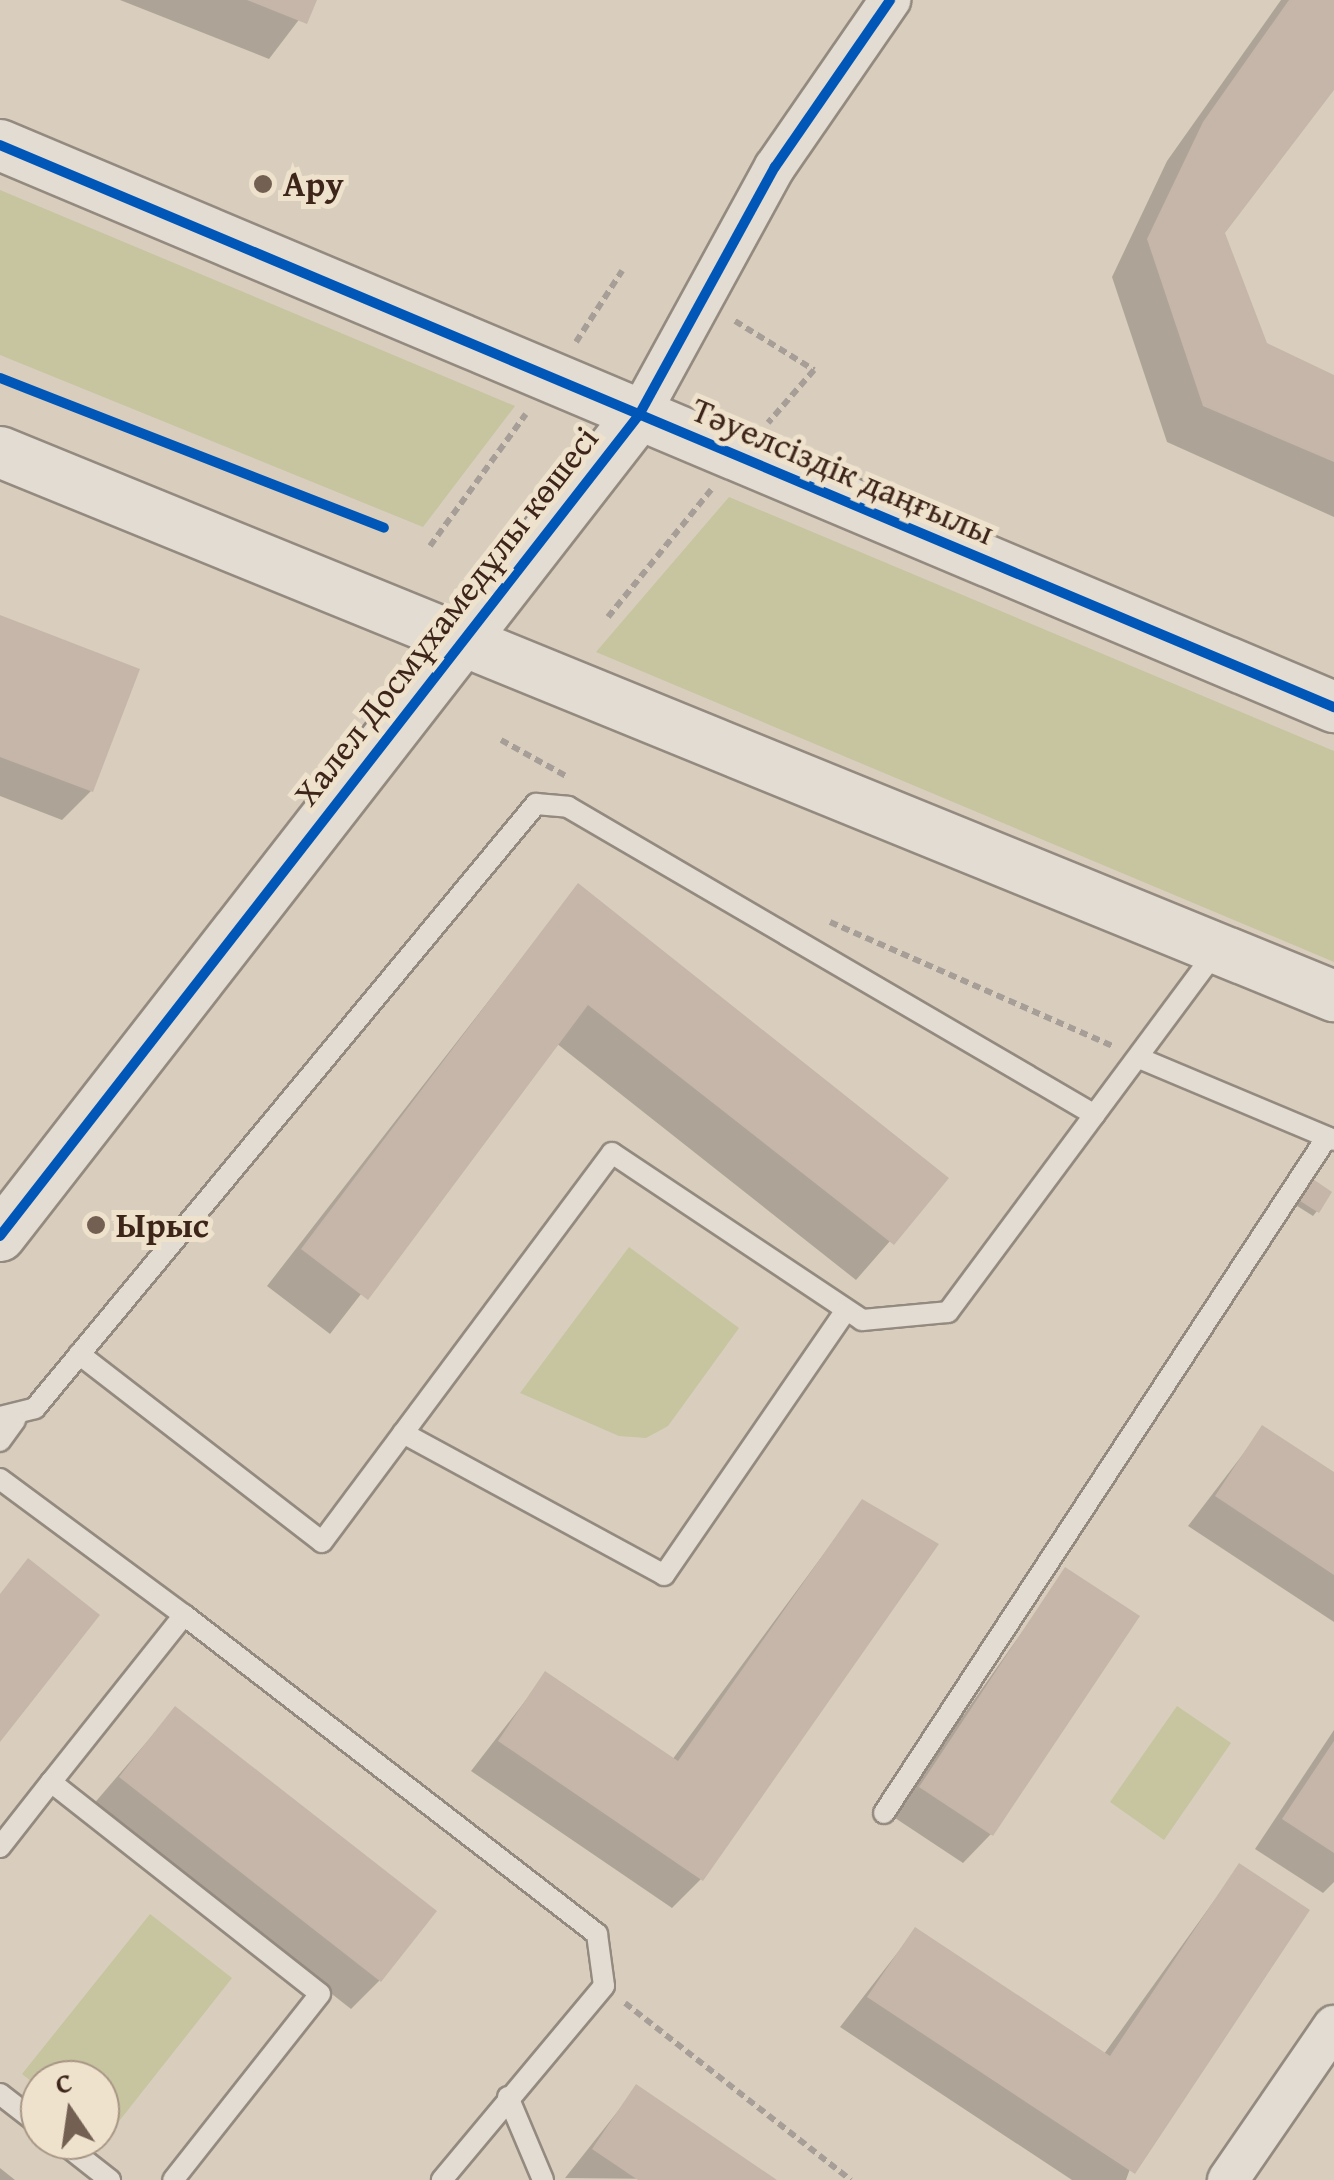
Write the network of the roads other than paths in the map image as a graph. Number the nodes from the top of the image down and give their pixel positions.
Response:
1 (890, 0) edge
2 (0, 146) edge
3 (639, 415) junction
4 (0, 452) edge
5 (458, 643) junction
6 (1334, 707) edge
7 (1219, 947) junction
8 (1334, 996) edge
9 (1139, 1058) junction
10 (1095, 1115) junction
11 (1330, 1139) edge
12 (0, 1236) edge
13 (846, 1310) junction
14 (79, 1354) junction
15 (8, 1419) edge
16 (404, 1433) junction
17 (0, 1440) edge
18 (0, 1480) edge
19 (184, 1615) junction
20 (51, 1782) junction
21 (884, 1813) dead end
22 (0, 1847) edge
23 (1334, 2026) edge
24 (0, 2094) edge
25 (508, 2098) junction
26 (20, 2110) edge
27 (84, 2160) edge
28 (110, 2180) edge
29 (172, 2180) edge
30 (442, 2180) edge
31 (543, 2180) edge
32 (1228, 2180) edge

1 - 3 street, Халел Досмұхамедұлы көшесі
2 - 3 street, Тәуелсіздік даңғылы
3 - 5 street, Халел Досмұхамедұлы көшесі
3 - 6 street, Тәуелсіздік даңғылы
4 - 5 street
5 - 7 street
5 - 12 street, Халел Досмұхамедұлы көшесі
7 - 8 street
7 - 9 lane
9 - 10 lane
9 - 11 lane
10 - 13 lane
10 - 14 lane
11 - 21 lane
13 - 16 lane
13 - 16 lane
14 - 15 lane
14 - 16 lane
15 - 17 lane
18 - 19 lane
19 - 20 lane
19 - 25 lane
20 - 22 lane
20 - 29 lane
23 - 32 street
24 - 26 lane
25 - 30 lane
25 - 31 lane
27 - 28 lane

